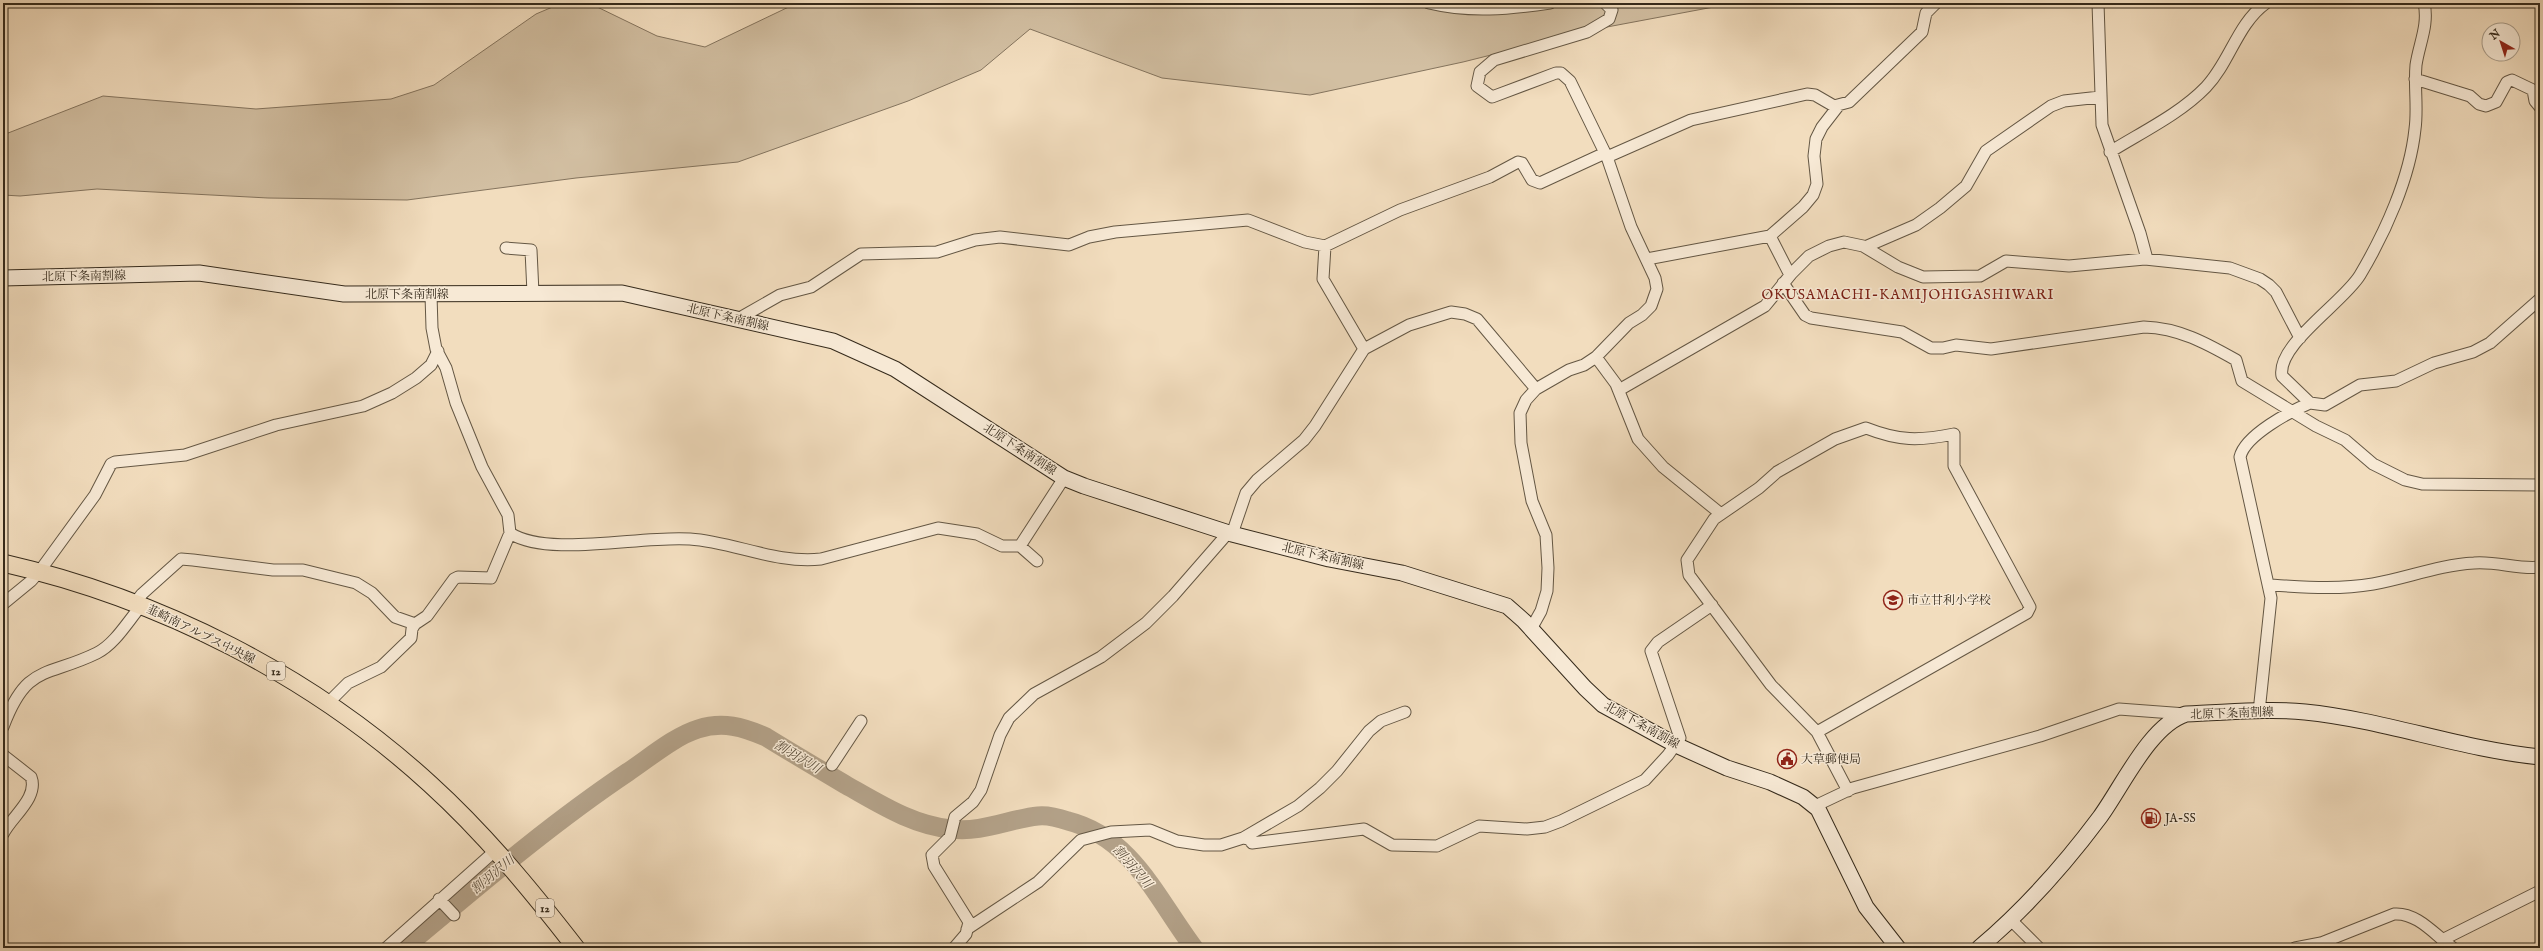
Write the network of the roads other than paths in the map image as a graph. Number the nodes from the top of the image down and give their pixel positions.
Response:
1 (1429, 3) edge
2 (1550, 3) edge
3 (1605, 3) edge
4 (1936, 3) edge
5 (2098, 3) edge
6 (2266, 3) edge
7 (2424, 3) edge
8 (2415, 79) junction
9 (2100, 97) junction
10 (1839, 105) junction
11 (2540, 107) edge
12 (2110, 152) junction
13 (1606, 155) junction
14 (1770, 236) junction
15 (1325, 246) junction
16 (1865, 247) junction
17 (506, 248) dead end
18 (1647, 259) junction
19 (2147, 259) junction
20 (3, 278) edge
21 (1786, 279) junction
22 (532, 293) junction
23 (431, 295) junction
24 (2540, 299) edge
25 (738, 319) junction
26 (2300, 338) junction
27 (1364, 349) junction
28 (438, 351) junction
29 (1596, 357) junction
30 (1536, 389) junction
31 (1619, 390) junction
32 (2310, 403) junction
33 (2292, 411) junction
34 (1064, 478) junction
35 (2540, 485) edge
36 (1721, 514) junction
37 (510, 533) junction
38 (1230, 534) junction
39 (1020, 546) junction
40 (1037, 561) dead end
41 (3, 564) edge
42 (2540, 567) edge
43 (39, 572) junction
44 (2270, 585) junction
45 (3, 604) edge
46 (138, 604) junction
47 (1712, 605) junction
48 (415, 624) junction
49 (1531, 629) junction
50 (328, 703) junction
51 (1406, 712) dead end
52 (2259, 712) junction
53 (2186, 714) junction
54 (862, 721) dead end
55 (3, 727) edge
56 (1817, 732) junction
57 (1676, 745) junction
58 (3, 755) edge
59 (2540, 757) edge
60 (832, 765) dead end
61 (1848, 790) junction
62 (1814, 806) junction
63 (3, 834) edge
64 (1243, 838) junction
65 (504, 859) junction
66 (2540, 891) edge
67 (441, 901) junction
68 (454, 915) dead end
69 (2011, 920) junction
70 (967, 929) junction
71 (2442, 940) junction
72 (386, 948) edge
73 (576, 948) edge
74 (954, 948) edge
75 (1898, 948) edge
76 (1979, 948) edge
77 (2039, 948) edge
78 (2295, 948) edge
79 (2453, 948) edge

1 - 2 street
3 - 13 street
4 - 10 street
5 - 9 street
6 - 12 street
7 - 8 street
8 - 11 street
8 - 26 street
9 - 12 street
9 - 16 street
10 - 13 street
10 - 14 street
12 - 19 street
13 - 15 street
13 - 18 street
14 - 18 street
14 - 21 street
15 - 25 street
15 - 27 street
16 - 19 street
16 - 21 street
17 - 22 street
18 - 29 street
19 - 26 street
20 - 23 main road, 北原下条南割線
21 - 31 street
21 - 33 street
22 - 23 main road, 北原下条南割線
22 - 25 main road, 北原下条南割線
23 - 28 street
24 - 32 street
25 - 34 main road, 北原下条南割線
26 - 32 street
27 - 30 street
27 - 38 street
28 - 37 street
28 - 43 street
29 - 30 street
29 - 31 street
30 - 49 street
31 - 36 street
32 - 33 street
33 - 35 street
33 - 44 street
34 - 38 main road, 北原下条南割線
34 - 39 street
36 - 47 street
36 - 56 street
37 - 39 street
37 - 48 street
38 - 49 main road, 北原下条南割線
38 - 70 street
39 - 40 street
41 - 43 main road, 韮崎南アルプス中央線 / 12
42 - 44 street
43 - 45 street
43 - 46 main road, 韮崎南アルプス中央線 / 12
44 - 52 street
46 - 48 street
46 - 50 main road, 韮崎南アルプス中央線 / 12
46 - 55 street
47 - 56 street
47 - 57 street
48 - 50 street
49 - 57 main road, 北原下条南割線
50 - 65 main road, 韮崎南アルプス中央線 / 12
51 - 64 street
52 - 53 main road, 北原下条南割線
52 - 59 main road, 北原下条南割線
53 - 61 street
53 - 69 main road, 北原下条南割線
54 - 60 street
56 - 61 street
57 - 62 main road, 北原下条南割線
57 - 64 street
58 - 63 street
61 - 62 street
62 - 75 main road, 北原下条南割線
64 - 70 street
65 - 67 street
65 - 73 main road, 韮崎南アルプス中央線 / 12
66 - 71 street
67 - 68 street
67 - 72 street
69 - 76 main road, 北原下条南割線
69 - 77 street
70 - 74 street
71 - 78 street
71 - 79 street

